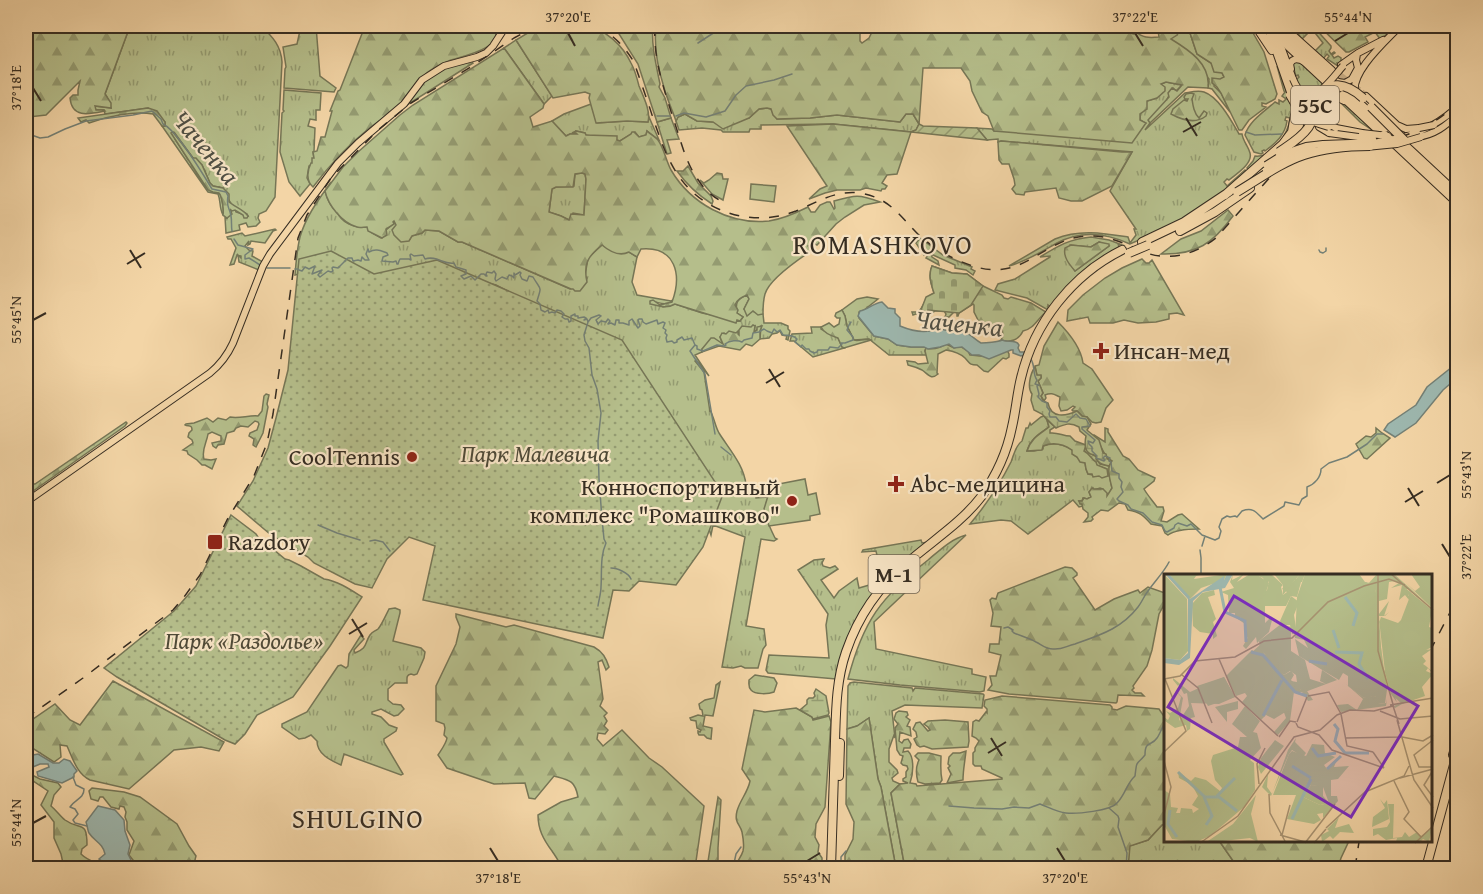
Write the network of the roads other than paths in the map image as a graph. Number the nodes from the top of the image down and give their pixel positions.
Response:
1 (506, 26) edge
2 (1256, 26) edge
3 (1283, 26) edge
4 (1399, 26) edge
5 (1270, 27) edge
6 (1388, 37) junction
7 (1356, 55) junction
8 (1307, 62) junction
9 (1357, 65) junction
10 (1343, 66) junction
11 (1327, 73) junction
12 (1294, 78) junction
13 (1335, 81) junction
14 (1289, 95) junction
15 (1363, 103) junction
16 (1458, 106) edge
17 (1458, 112) edge
18 (1434, 125) junction
19 (1336, 128) junction
20 (1421, 134) junction
21 (1397, 141) junction
22 (1240, 183) junction
23 (1237, 192) junction
24 (1225, 195) junction
25 (1458, 195) edge
26 (1458, 202) edge
27 (1214, 208) junction
28 (1145, 243) junction
29 (1012, 437) junction
30 (26, 502) edge
31 (1458, 739) edge
32 (1458, 750) edge
33 (1432, 832) edge
34 (1432, 840) edge
35 (1429, 843) edge
36 (1431, 843) edge
37 (26, 858) edge
38 (33, 868) edge
39 (831, 868) edge
40 (836, 868) edge
41 (1424, 868) edge

1 - 30 main road
2 - 14 highway
3 - 11 main road
4 - 6 main road
5 - 8 highway
5 - 11 highway
5 - 12 main road
5 - 27 highway, bridge
6 - 7 main road
6 - 15 main road
7 - 9 main road
7 - 10 main road
8 - 11 highway
8 - 12 main road
9 - 10 main road
9 - 13 main road
10 - 12 main road, bridge
11 - 13 highway
11 - 15 highway
13 - 15 highway
14 - 19 main road, bridge
14 - 24 highway, bridge
15 - 18 main road, bridge
15 - 19 main road, bridge
15 - 21 highway, 55C, bridge
15 - 21 highway, bridge
15 - 21 main road, bridge
15 - 22 highway, 55C, bridge
16 - 18 main road
17 - 19 main road, bridge
17 - 20 main road
18 - 20 main road, bridge
20 - 21 main road
20 - 23 main road, bridge
21 - 22 main road, bridge
21 - 23 highway, bridge
21 - 25 highway
21 - 26 highway
22 - 24 highway, М-1
23 - 27 highway
24 - 27 highway, М-1
27 - 28 highway, М-1
27 - 28 highway, М-1
28 - 29 highway, М-1, bridge
29 - 39 highway, М-1
29 - 40 highway, М-1
31 - 33 highway
32 - 34 highway
35 - 41 highway
36 - 41 highway
37 - 38 main road

